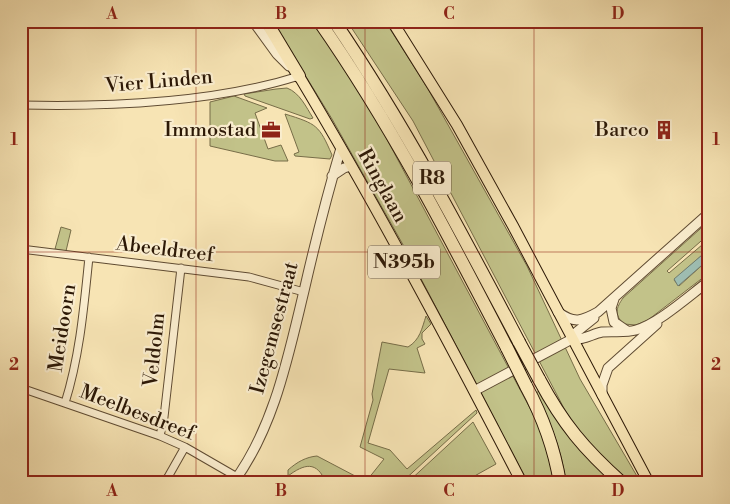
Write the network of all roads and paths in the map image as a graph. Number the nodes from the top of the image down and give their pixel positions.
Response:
1 (252, 21) edge
2 (266, 21) edge
3 (319, 21) edge
4 (334, 21) edge
5 (392, 21) edge
6 (298, 76) junction
7 (21, 105) edge
8 (341, 148) junction
9 (352, 166) junction
10 (332, 176) junction
11 (709, 213) edge
12 (21, 249) edge
13 (89, 257) junction
14 (181, 268) junction
15 (709, 281) edge
16 (304, 292) junction
17 (614, 299) junction
18 (558, 312) junction
19 (598, 312) junction
20 (664, 315) junction
21 (627, 332) junction
22 (572, 339) junction
23 (21, 388) edge
24 (474, 391) junction
25 (602, 395) junction
26 (65, 403) junction
27 (160, 436) junction
28 (185, 447) junction
29 (235, 480) edge
30 (163, 483) edge
31 (522, 483) edge
32 (560, 483) edge
33 (622, 483) edge
34 (649, 483) edge

1 - 6 street, Ringlaan / N395b
2 - 6 highway
3 - 32 highway, R8, bridge
4 - 33 highway, R8, bridge
5 - 18 main road
6 - 7 street, Vier Linden
6 - 8 main road, Ringlaan / N395b
8 - 9 main road, Ringlaan / N395b
8 - 10 street, Izegemsestraat
9 - 10 street
9 - 24 main road, Ringlaan / N395b
10 - 16 street, Izegemsestraat
11 - 17 street
12 - 13 street, Abeeldreef
13 - 14 street, Abeeldreef
13 - 26 street, Meidoorn
14 - 16 street, Abeeldreef
14 - 27 street, Veldolm
15 - 20 street
16 - 29 street, Izegemsestraat
17 - 19 street
17 - 21 street
18 - 19 street
18 - 22 main road
19 - 22 street
20 - 21 street
20 - 25 street
21 - 22 street
22 - 24 street
22 - 25 main road
23 - 26 street, Meelbesdreef
24 - 31 main road, Ringlaan / N395b
25 - 34 main road
26 - 27 street, Meelbesdreef
27 - 28 street, Meelbesdreef
28 - 29 street, Meelbesdreef
28 - 30 street

